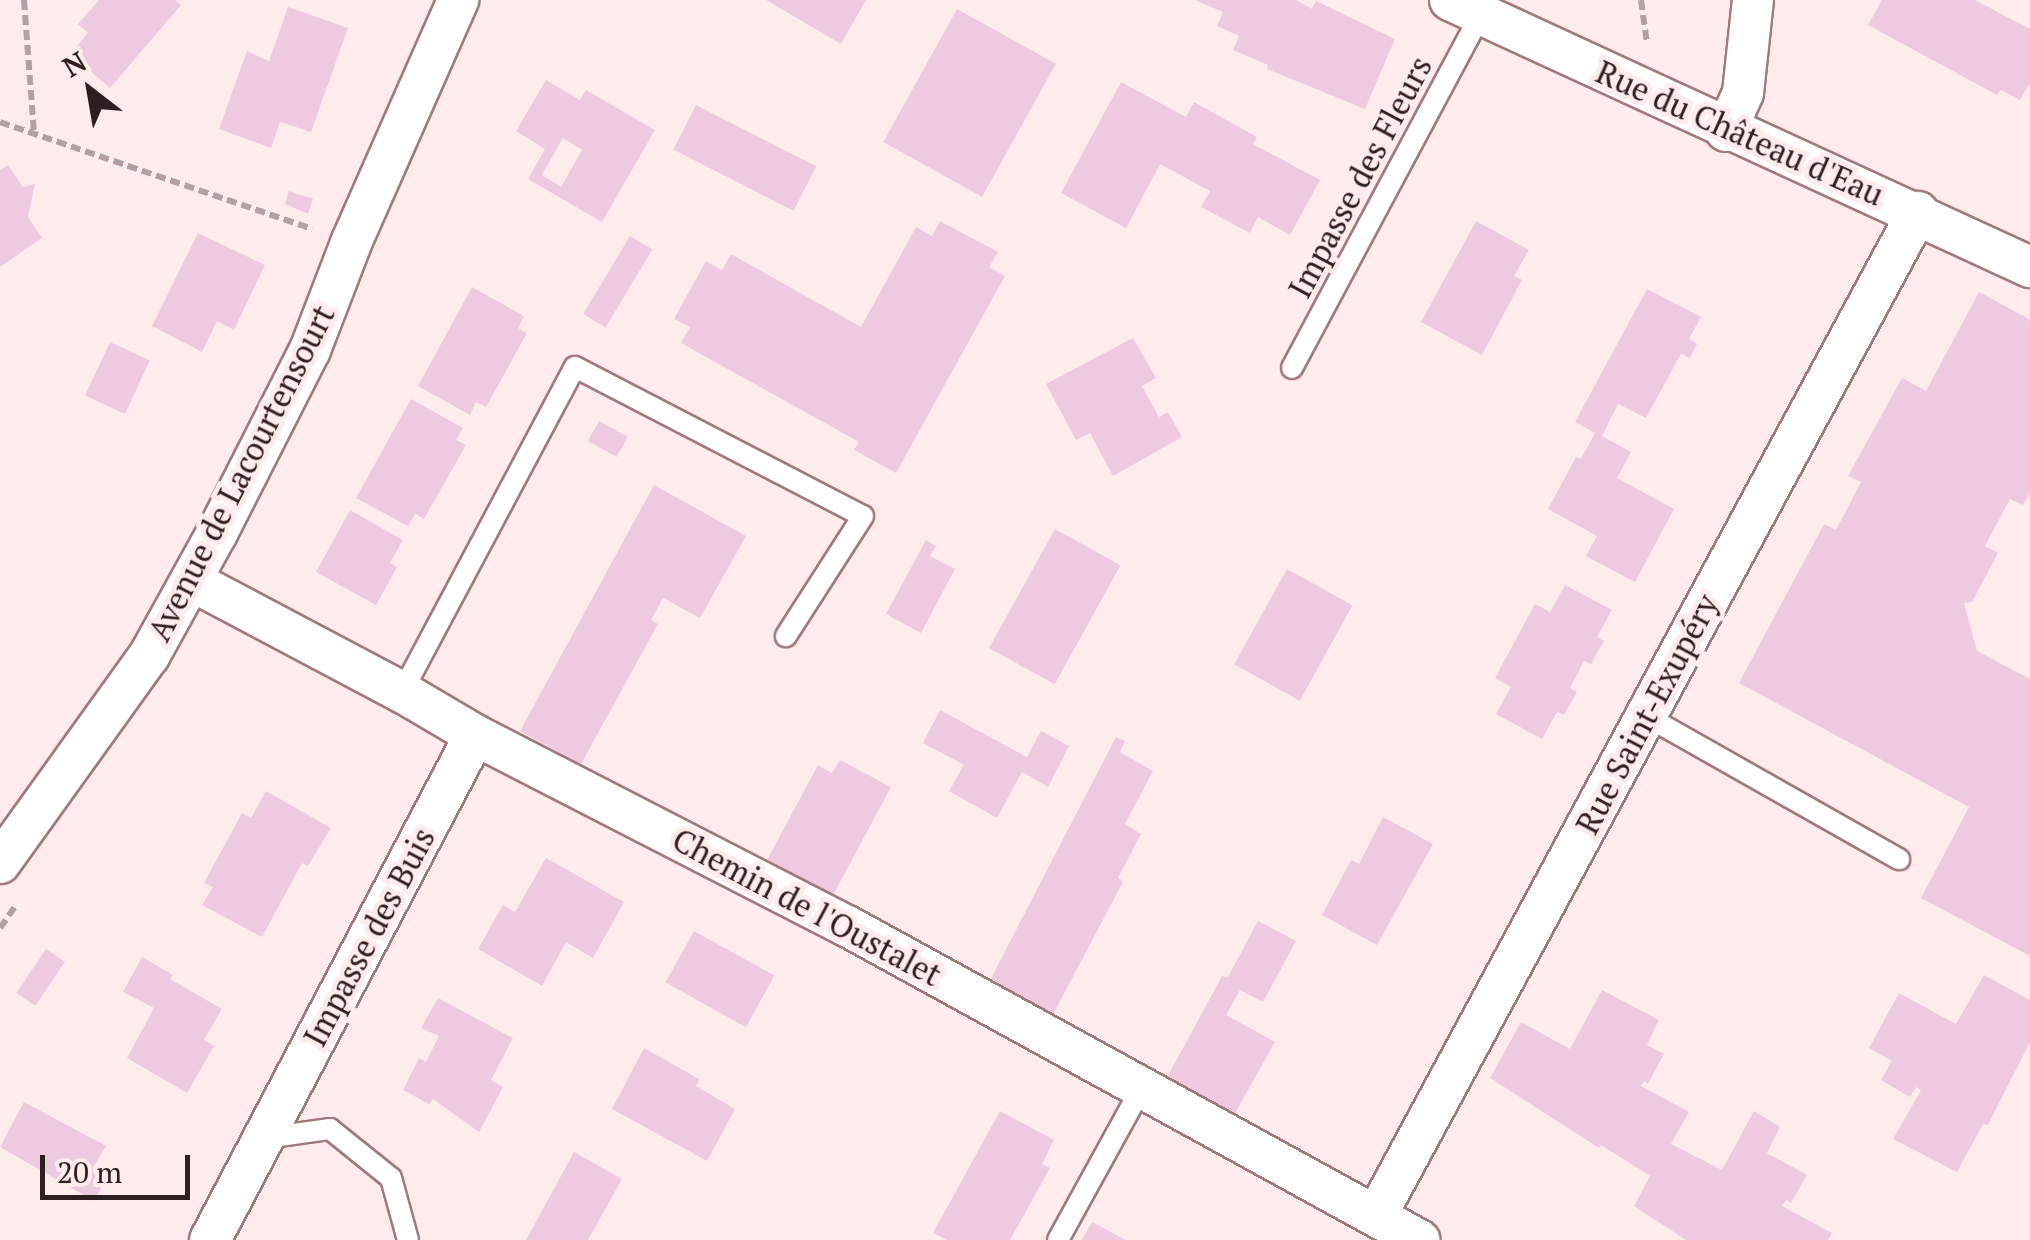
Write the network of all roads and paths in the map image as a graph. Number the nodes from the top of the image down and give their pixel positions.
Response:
1 (24, 0) edge
2 (458, 0) edge
3 (1641, 0) edge
4 (1752, 0) edge
5 (1465, 8) edge
6 (1649, 59) dead end
7 (0, 122) edge
8 (1726, 130) junction
9 (34, 134) junction
10 (1918, 212) junction
11 (351, 242) junction
12 (2030, 267) edge
13 (1292, 368) dead end
14 (192, 581) junction
15 (786, 636) dead end
16 (402, 692) junction
17 (1646, 716) junction
18 (475, 736) junction
19 (1899, 859) dead end
20 (0, 863) edge
21 (1142, 1086) junction
22 (262, 1138) junction
23 (1376, 1216) junction
24 (215, 1237) edge
25 (408, 1240) edge
26 (1058, 1240) edge
27 (1420, 1240) edge

1 - 9 path
2 - 11 street, Avenue de Lacourtensourt
3 - 6 path
4 - 8 street
5 - 8 street, Rue du Château d'Eau
5 - 13 lane, Impasse des Fleurs
7 - 9 path
8 - 10 street, Rue du Château d'Eau
9 - 11 path
10 - 12 street, Rue du Château d'Eau
10 - 17 street, Rue Saint-Exupéry
11 - 14 street, Avenue de Lacourtensourt
14 - 16 street, Chemin de l'Oustalet
14 - 20 street, Avenue de Lacourtensourt
15 - 16 lane
16 - 18 street, Chemin de l'Oustalet
17 - 19 lane
17 - 23 street, Rue Saint-Exupéry
18 - 21 street, Chemin de l'Oustalet
18 - 22 street, Impasse des Buis
21 - 23 street, Chemin de l'Oustalet
21 - 26 lane
22 - 24 street, Impasse des Buis
22 - 25 lane
23 - 27 street, Chemin de l'Oustalet

